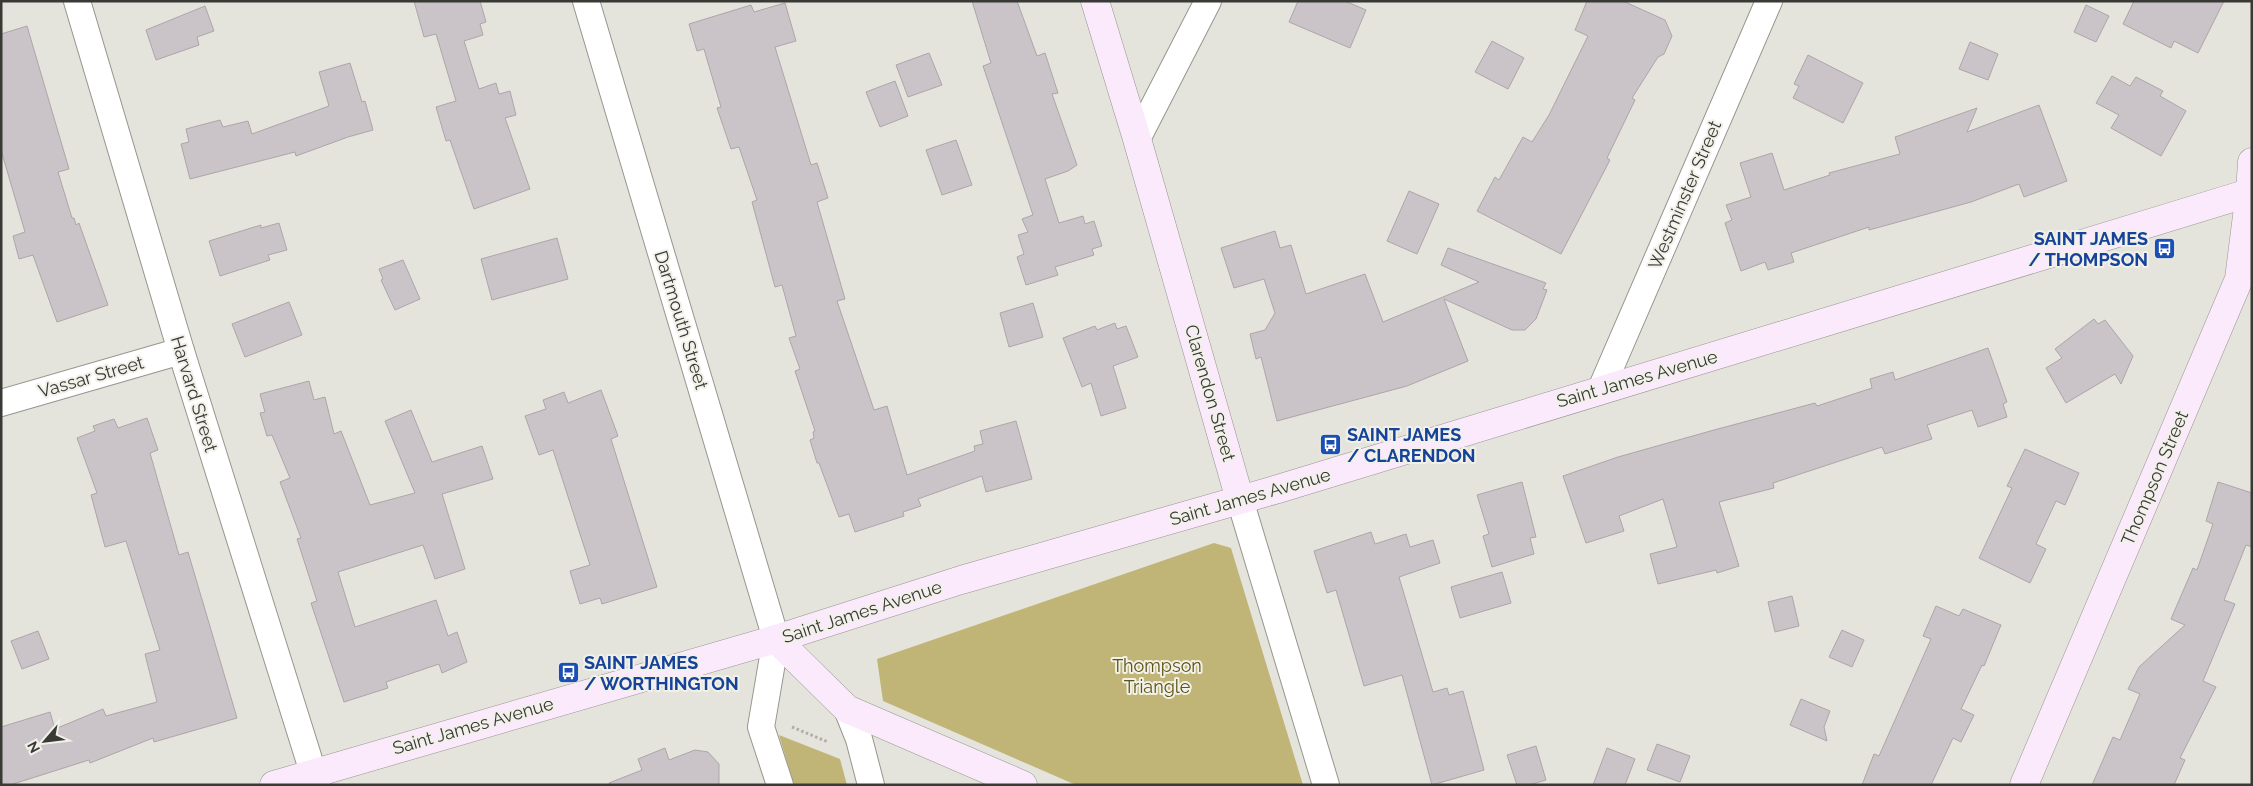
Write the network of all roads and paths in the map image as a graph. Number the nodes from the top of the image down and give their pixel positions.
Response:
1 (77, 1) edge
2 (586, 1) edge
3 (1095, 1) edge
4 (1208, 1) edge
5 (1769, 1) edge
6 (1137, 139) junction
7 (2252, 162) edge
8 (2251, 192) edge
9 (180, 351) junction
10 (1601, 389) junction
11 (1, 403) edge
12 (1240, 500) junction
13 (776, 639) junction
14 (847, 709) junction
15 (788, 726) dead end
16 (837, 745) dead end
17 (315, 779) edge
18 (274, 785) edge
19 (780, 785) edge
20 (871, 785) edge
21 (1023, 785) edge
22 (1326, 785) edge
23 (2024, 785) edge

1 - 9 street, Harvard Street
2 - 13 street, Dartmouth Street
3 - 6 main road, Clarendon Street
4 - 6 street
5 - 10 street, Westminster Street
6 - 12 main road, Clarendon Street
7 - 8 main road, Thompson Street
8 - 10 main road, Saint James Avenue
8 - 23 main road, Thompson Street
9 - 11 street, Vassar Street
9 - 17 street, Harvard Street
10 - 12 main road, Saint James Avenue
12 - 13 main road, Saint James Avenue
12 - 22 street, Clarendon Street
13 - 14 main road
13 - 17 main road, Saint James Avenue
13 - 19 street
14 - 20 street
14 - 21 main road
15 - 16 path
17 - 18 main road, Saint James Avenue

